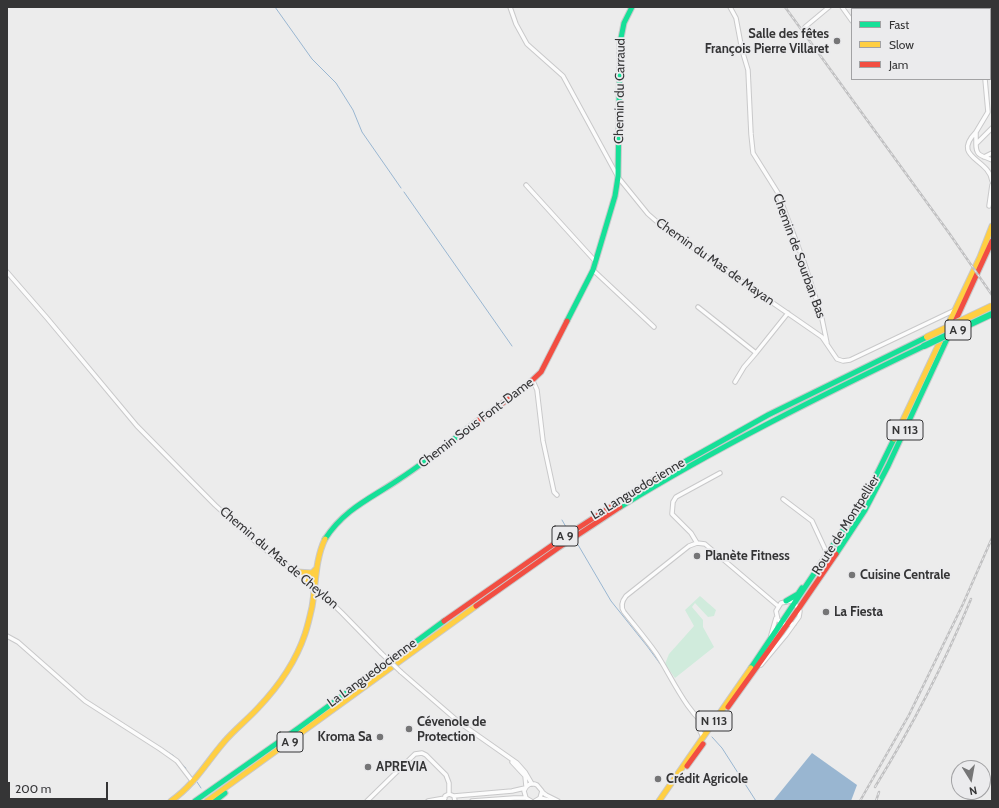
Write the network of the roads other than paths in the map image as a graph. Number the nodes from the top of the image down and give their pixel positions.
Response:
1 (510, 7) edge
2 (632, 7) edge
3 (730, 7) edge
4 (829, 7) edge
5 (842, 7) edge
6 (851, 20) edge
7 (805, 27) dead end
8 (985, 80) edge
9 (992, 128) edge
10 (976, 132) junction
11 (976, 144) junction
12 (977, 153) junction
13 (992, 153) edge
14 (973, 157) junction
15 (984, 157) junction
16 (992, 160) edge
17 (618, 177) junction
18 (992, 181) edge
19 (526, 185) dead end
20 (992, 185) edge
21 (989, 206) dead end
22 (992, 226) edge
23 (992, 241) edge
24 (596, 262) junction
25 (593, 270) junction
26 (7, 272) edge
27 (992, 306) edge
28 (698, 307) dead end
29 (955, 310) junction
30 (788, 313) junction
31 (992, 314) edge
32 (654, 327) dead end
33 (828, 346) junction
34 (756, 353) junction
35 (533, 380) junction
36 (735, 382) dead end
37 (720, 473) dead end
38 (557, 495) dead end
39 (783, 499) dead end
40 (697, 543) junction
41 (829, 554) junction
42 (823, 563) junction
43 (317, 568) junction
44 (297, 572) junction
45 (312, 573) junction
46 (308, 581) junction
47 (314, 586) junction
48 (786, 601) junction
49 (778, 606) junction
50 (797, 606) junction
51 (777, 617) junction
52 (787, 624) junction
53 (7, 636) edge
54 (769, 642) junction
55 (698, 718) junction
56 (710, 727) junction
57 (703, 737) junction
58 (504, 754) junction
59 (255, 767) junction
60 (193, 782) junction
61 (532, 784) junction
62 (526, 787) junction
63 (542, 791) junction
64 (451, 795) junction
65 (526, 798) junction
66 (540, 798) junction
67 (444, 799) edge
68 (171, 801) edge
69 (195, 801) edge
70 (207, 801) edge
71 (215, 801) edge
72 (367, 801) edge
73 (428, 801) edge
74 (455, 801) edge
75 (472, 801) edge
76 (531, 801) edge
77 (535, 801) edge
78 (552, 801) edge
79 (558, 801) edge
80 (659, 801) edge
81 (664, 801) edge

1 - 17 street, Chemin du Mas de Mayan
2 - 17 main road, Chemin du Carraud
3 - 33 street, Chemin de Sourban Bas
4 - 7 street
5 - 6 street
8 - 10 street
9 - 11 street
10 - 11 street
10 - 14 street
11 - 12 street
12 - 14 street
12 - 15 street
13 - 15 street
14 - 18 street
15 - 16 street
17 - 24 main road, Chemin Sous Font-Dame
17 - 30 street, Chemin du Mas de Mayan
19 - 24 street
20 - 21 street
22 - 29 main road, Route de Montpellier / N 113
23 - 50 main road, Route de Montpellier / N 113
24 - 25 main road, Chemin Sous Font-Dame
25 - 32 street
25 - 35 main road, Chemin Sous Font-Dame
26 - 44 street, Chemin du Mas de Cheylon
27 - 69 main road, La Languedocienne / A 9, bridge
28 - 34 street
29 - 33 street, Chemin du Mas de Mayan
29 - 41 main road, Route de Montpellier / N 113
30 - 33 street, Chemin du Mas de Mayan
30 - 34 street
31 - 59 main road, La Languedocienne / A 9, bridge
34 - 36 street
35 - 38 street
35 - 43 main road, Chemin Sous Font-Dame
37 - 40 street
39 - 41 street
40 - 49 street
40 - 55 street
41 - 42 main road, Route de Montpellier / N 113
42 - 48 main road
42 - 50 main road, Route de Montpellier / N 113
43 - 45 main road
43 - 47 main road, Chemin Sous Font-Dame
44 - 45 main road
44 - 46 street, Chemin du Mas de Cheylon
45 - 46 main road
46 - 47 street, Chemin du Mas de Cheylon
47 - 58 street, Chemin du Mas de Cheylon, bridge
47 - 60 main road, Chemin Sous Font-Dame
48 - 49 street
48 - 50 street
49 - 51 street
50 - 52 main road, Route de Montpellier / N 113
50 - 52 street
51 - 52 street
51 - 54 street
52 - 54 main road, Route de Montpellier / N 113
52 - 81 main road, Route de Montpellier / N 113
53 - 60 street
54 - 56 main road, Route de Montpellier / N 113
55 - 56 street
55 - 57 street
56 - 57 main road, Route de Montpellier / N 113
57 - 80 main road, Route de Montpellier / N 113
58 - 61 street, Chemin du Mas de Cheylon
58 - 62 street, Chemin du Mas de Cheylon
59 - 70 main road, La Languedocienne / A 9
59 - 71 main road
60 - 68 main road, Chemin Sous Font-Dame
61 - 62 street
61 - 63 street
62 - 64 street
62 - 65 street, Chemin du Mas de Cheylon
63 - 66 street
63 - 79 street
64 - 67 street
64 - 72 street
64 - 74 street
65 - 75 street
65 - 76 street
66 - 77 street
66 - 78 street
67 - 73 street

